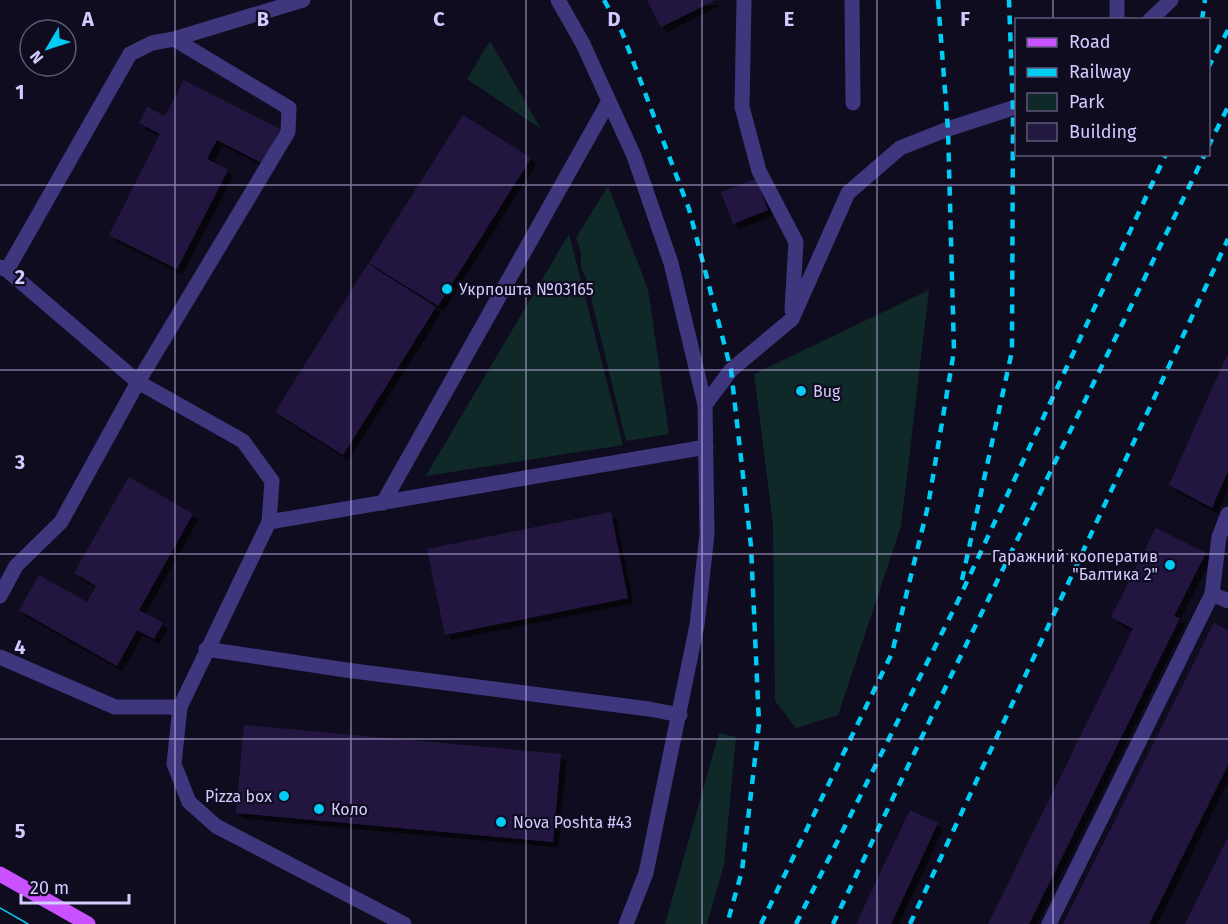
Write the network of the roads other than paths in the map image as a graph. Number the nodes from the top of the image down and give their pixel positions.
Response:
1 (303, 0) edge
2 (558, 0) edge
3 (744, 0) edge
4 (852, 0) edge
5 (1118, 0) edge
6 (1171, 0) edge
7 (1117, 18) edge
8 (1152, 18) edge
9 (174, 39) junction
10 (609, 101) junction
11 (853, 104) dead end
12 (1015, 108) edge
13 (3, 269) edge
14 (792, 319) junction
15 (138, 382) junction
16 (705, 405) junction
17 (706, 447) junction
18 (383, 503) junction
19 (1228, 514) edge
20 (269, 522) junction
21 (1212, 594) junction
22 (0, 596) edge
23 (1228, 601) edge
24 (206, 649) junction
25 (0, 657) edge
26 (180, 707) junction
27 (680, 715) junction
28 (0, 874) edge
29 (88, 924) edge
30 (404, 924) edge
31 (626, 924) edge
32 (1048, 924) edge

1 - 9 street
2 - 10 street
3 - 14 street
4 - 11 street
5 - 7 street
6 - 8 street
9 - 13 street
9 - 15 street
10 - 16 street
10 - 18 street
12 - 14 street
13 - 15 street
14 - 16 street
15 - 20 street
15 - 22 street
16 - 17 street
17 - 18 street
17 - 27 street
18 - 20 street
19 - 21 street
20 - 24 street
21 - 23 street
21 - 32 street
24 - 26 street
24 - 27 street
25 - 26 street
26 - 30 street
27 - 31 street
28 - 29 main road

